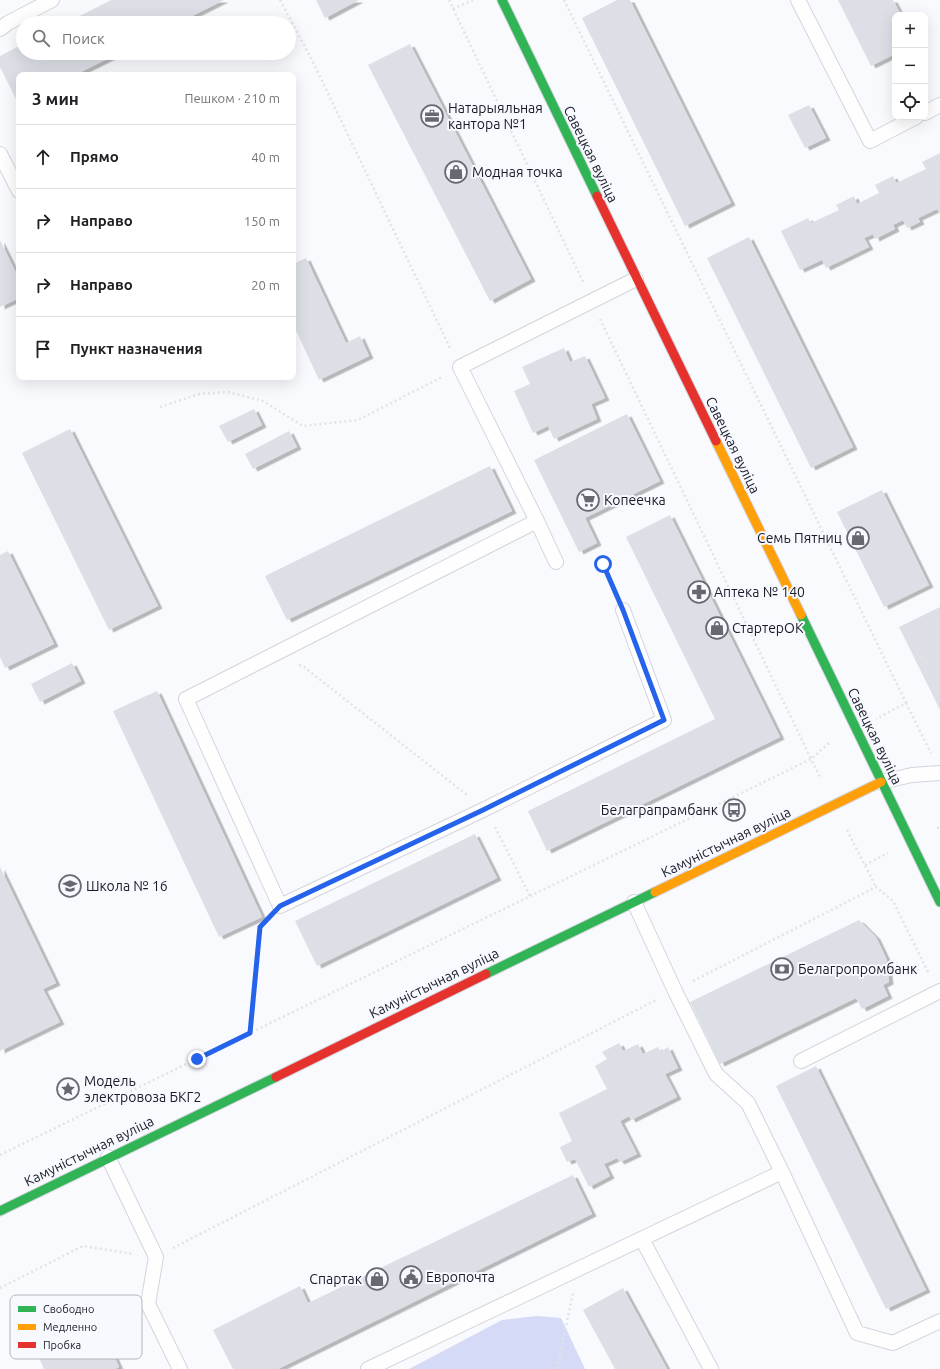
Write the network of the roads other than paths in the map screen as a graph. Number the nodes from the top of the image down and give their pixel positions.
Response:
1 (52, 0) edge
2 (502, 0) edge
3 (798, 0) edge
4 (20, 16) edge
5 (16, 18) edge
6 (0, 29) edge
7 (940, 105) edge
8 (928, 111) edge
9 (910, 120) edge
10 (0, 154) edge
11 (16, 185) edge
12 (636, 278) junction
13 (537, 521) junction
14 (556, 562) dead end
15 (623, 610) road end
16 (940, 773) edge
17 (881, 782) junction
18 (634, 902) junction
19 (940, 902) edge
20 (939, 991) edge
21 (801, 1061) dead end
22 (108, 1157) junction
23 (782, 1172) junction
24 (0, 1211) edge
25 (642, 1238) junction
26 (940, 1321) edge
27 (180, 1369) edge
28 (368, 1369) edge
29 (711, 1369) edge

1 - 4 lane
2 - 12 main road, Савецкая вуліца
3 - 9 lane
5 - 6 lane
7 - 8 lane
10 - 11 lane
12 - 13 lane
12 - 17 main road, Савецкая вуліца
13 - 14 lane
13 - 15 lane
16 - 17 lane
17 - 18 main road, Камуністычная вуліца
17 - 19 main road, Савецкая вуліца
18 - 22 main road, Камуністычная вуліца
18 - 23 lane
20 - 21 lane
22 - 24 main road, Камуністычная вуліца
22 - 27 lane
23 - 25 lane
23 - 26 lane
25 - 28 lane
25 - 29 lane

